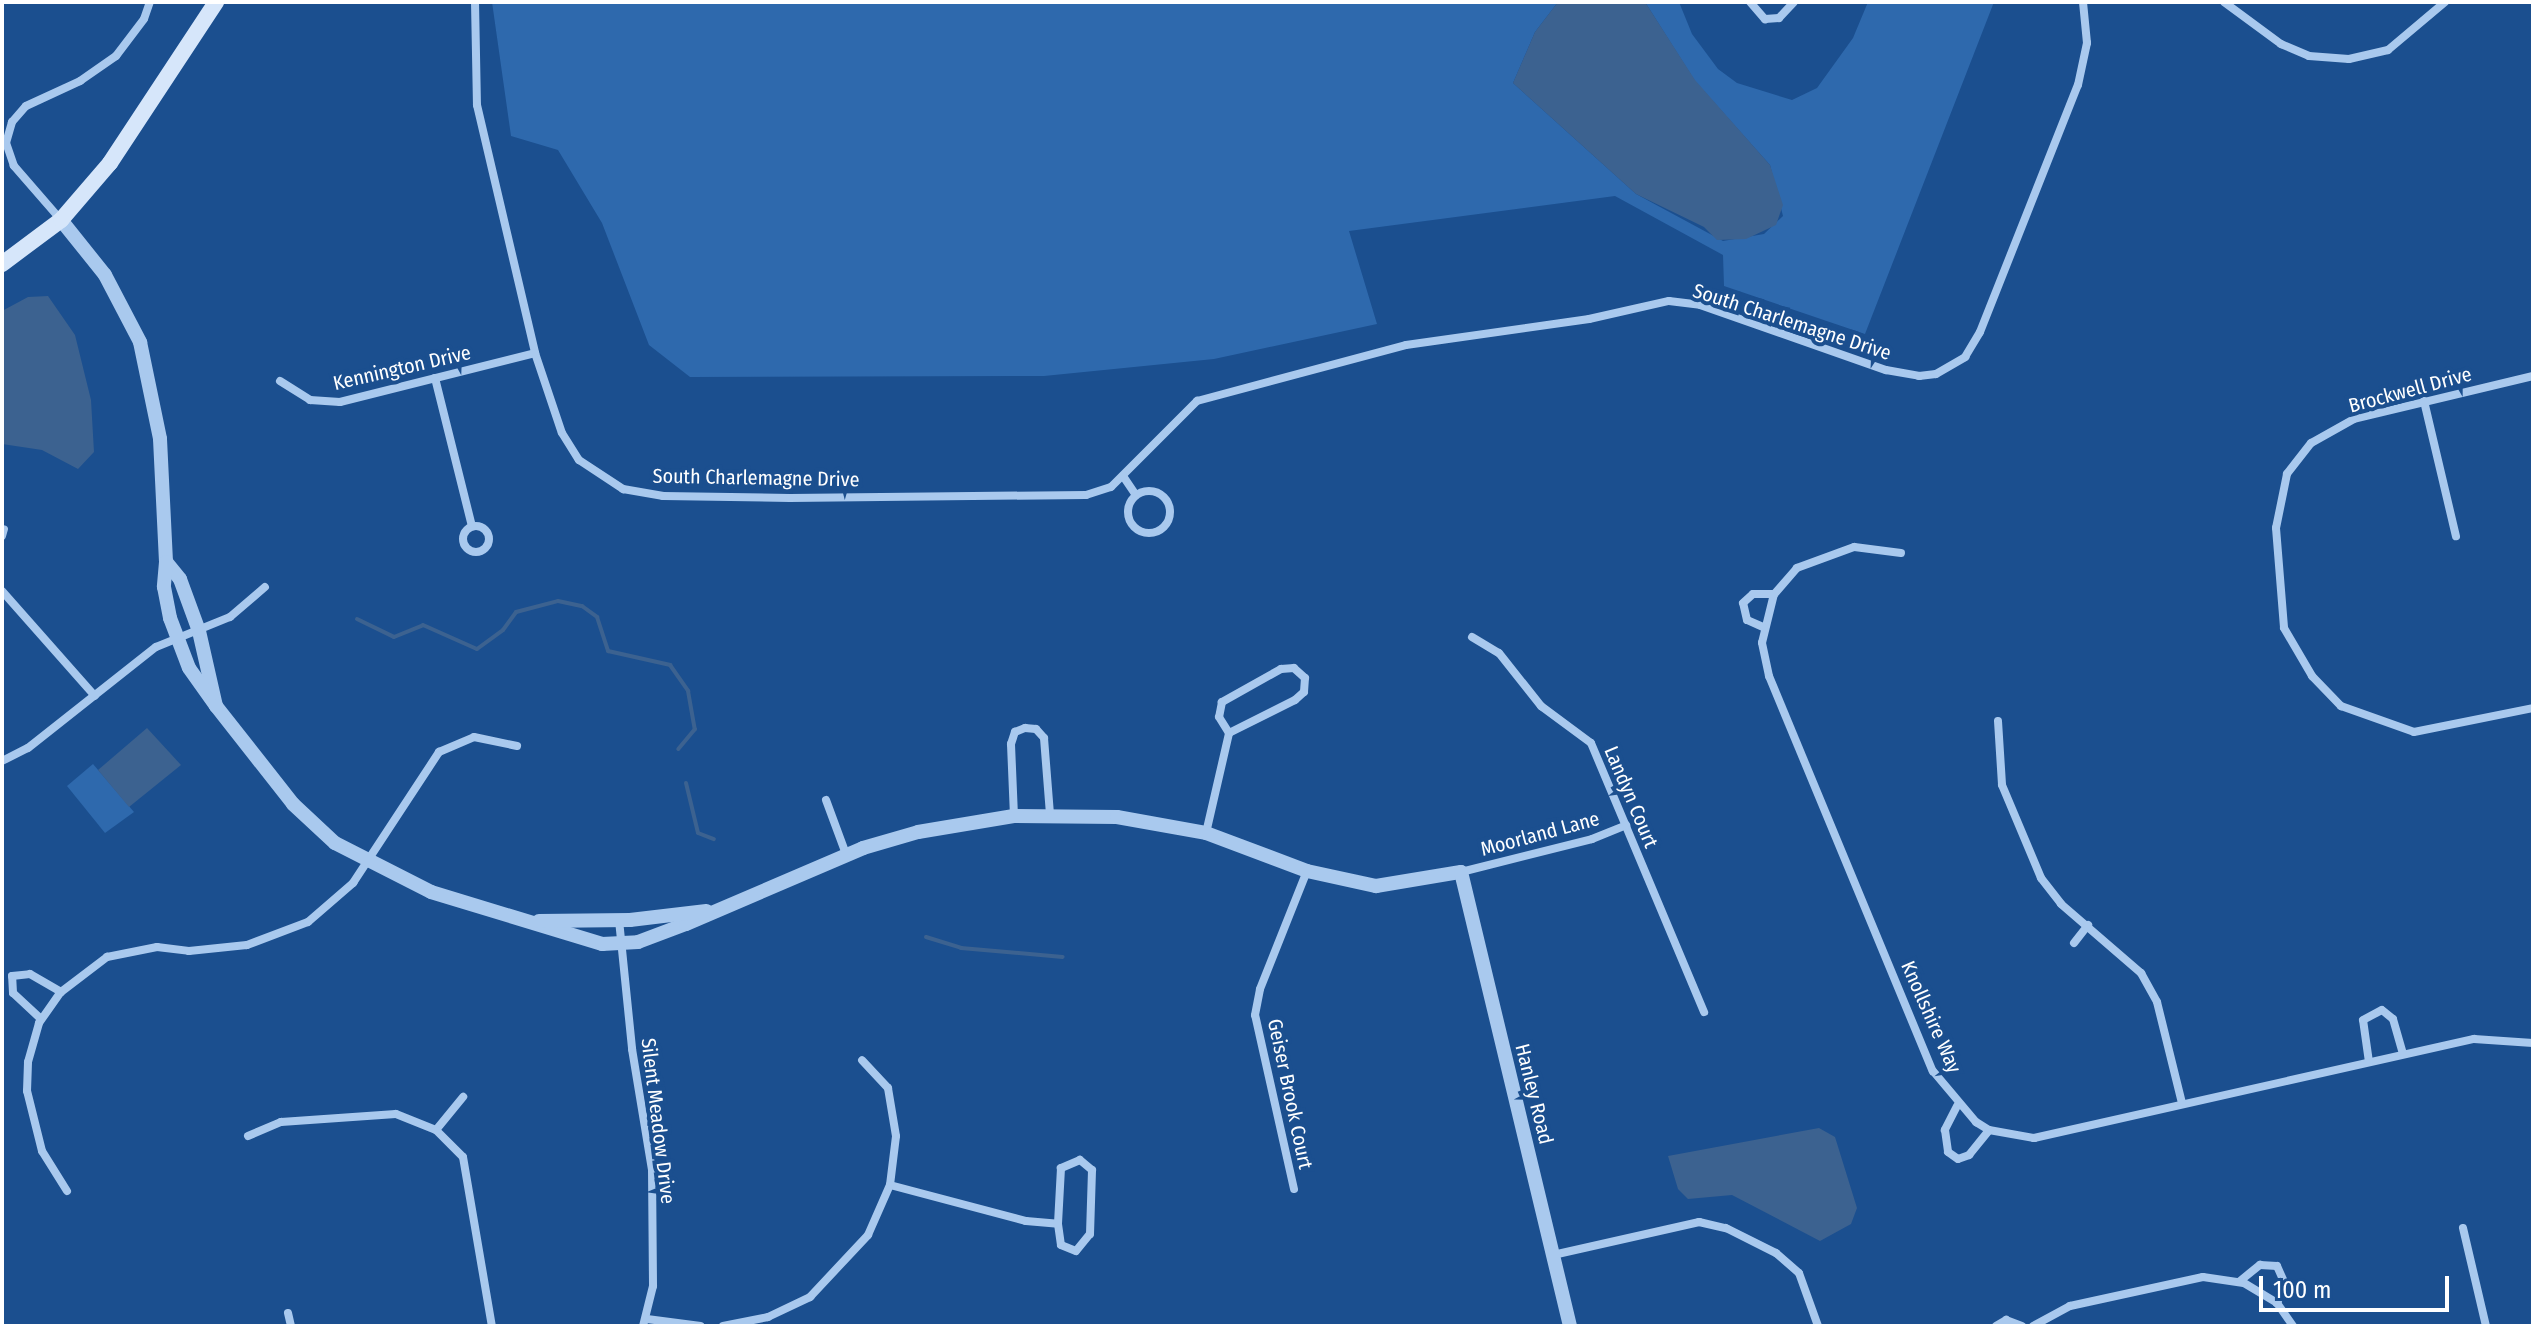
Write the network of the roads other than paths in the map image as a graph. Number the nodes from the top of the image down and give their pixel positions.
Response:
1 (150, 2) edge
2 (216, 2) edge
3 (475, 2) edge
4 (1750, 2) edge
5 (1794, 2) edge
6 (2083, 2) edge
7 (2224, 2) edge
8 (2445, 2) edge
9 (61, 220) junction
10 (2, 264) edge
11 (535, 353) junction
12 (2533, 376) edge
13 (435, 378) junction
14 (280, 381) dead end
15 (2424, 401) junction
16 (1123, 476) junction
17 (1136, 495) junction
18 (472, 526) dead end
19 (2456, 536) dead end
20 (1901, 553) dead end
21 (166, 562) junction
22 (265, 587) dead end
23 (2, 591) edge
24 (1774, 594) junction
25 (1763, 627) junction
26 (199, 631) junction
27 (178, 637) junction
28 (1472, 637) dead end
29 (95, 696) junction
30 (216, 706) junction
31 (2533, 708) edge
32 (1998, 721) dead end
33 (1229, 733) junction
34 (517, 746) dead end
35 (2, 761) edge
36 (826, 800) dead end
37 (1050, 814) junction
38 (1014, 816) junction
39 (1626, 825) junction
40 (1206, 833) junction
41 (846, 854) junction
42 (367, 859) junction
43 (1307, 871) junction
44 (1461, 872) junction
45 (708, 911) junction
46 (619, 920) junction
47 (531, 921) junction
48 (2088, 925) junction
49 (621, 943) junction
50 (2074, 943) dead end
51 (61, 992) junction
52 (1704, 1012) dead end
53 (41, 1019) junction
54 (2533, 1043) edge
55 (2403, 1054) junction
56 (862, 1060) dead end
57 (2369, 1062) junction
58 (463, 1097) dead end
59 (2182, 1103) junction
60 (1957, 1106) junction
61 (436, 1130) junction
62 (1989, 1130) junction
63 (248, 1136) dead end
64 (890, 1185) junction
65 (1294, 1189) dead end
66 (67, 1191) dead end
67 (1058, 1224) junction
68 (2463, 1228) dead end
69 (1553, 1255) junction
70 (2240, 1281) junction
71 (2277, 1303) junction
72 (288, 1313) dead end
73 (645, 1322) edge
74 (291, 1326) edge
75 (492, 1326) edge
76 (701, 1326) edge
77 (723, 1326) edge
78 (1570, 1326) edge
79 (1818, 1326) edge
80 (1996, 1326) edge
81 (2022, 1326) edge
82 (2033, 1326) edge
83 (2293, 1326) edge
84 (2486, 1326) edge

1 - 9 street
2 - 9 main road
3 - 11 street, South Charlemagne Drive
4 - 5 street
6 - 16 street, South Charlemagne Drive
7 - 8 street
9 - 10 main road
9 - 21 street
11 - 13 street, Kennington Drive
11 - 16 street, South Charlemagne Drive
12 - 15 street, Brockwell Drive
13 - 14 street, Kennington Drive
13 - 18 street
15 - 19 street
15 - 31 street, Brockwell Drive
16 - 17 street
17 - 17 street
20 - 24 street, Knollshire Way
21 - 26 street
21 - 27 street
22 - 26 street
23 - 29 street
24 - 25 street, Knollshire Way
24 - 25 street, Knollshire Way
25 - 60 street, Knollshire Way
26 - 27 street
26 - 30 street
27 - 29 street
27 - 30 street
28 - 39 street, Landyn Court
29 - 35 street
30 - 42 street
32 - 48 street
33 - 33 street
33 - 40 street
34 - 42 street
36 - 41 street
37 - 38 street
37 - 38 street
37 - 40 street
38 - 41 street
39 - 44 street, Moorland Lane
39 - 52 street, Landyn Court
40 - 43 street
41 - 45 street
42 - 47 street
42 - 51 street
43 - 44 street
43 - 65 street, Geiser Brook Court
44 - 69 street, Hanley Road
45 - 46 street
45 - 49 street
46 - 47 street
46 - 49 street, Silent Meadow Drive
47 - 49 street
48 - 50 street
48 - 59 street
49 - 73 street, Silent Meadow Drive
51 - 53 street
51 - 53 street
53 - 66 street
54 - 55 street, Knollshire Way
55 - 57 street, Knollshire Way
55 - 57 street
56 - 64 street
57 - 59 street, Knollshire Way
58 - 61 street
59 - 62 street, Knollshire Way
60 - 62 street, Knollshire Way
60 - 62 street
61 - 63 street
61 - 75 street
64 - 67 street
64 - 77 street
67 - 67 street
68 - 84 street
69 - 78 street, Hanley Road
69 - 79 street
70 - 71 street
70 - 71 street
70 - 82 street
71 - 83 street
72 - 74 street
73 - 76 street
80 - 81 street

